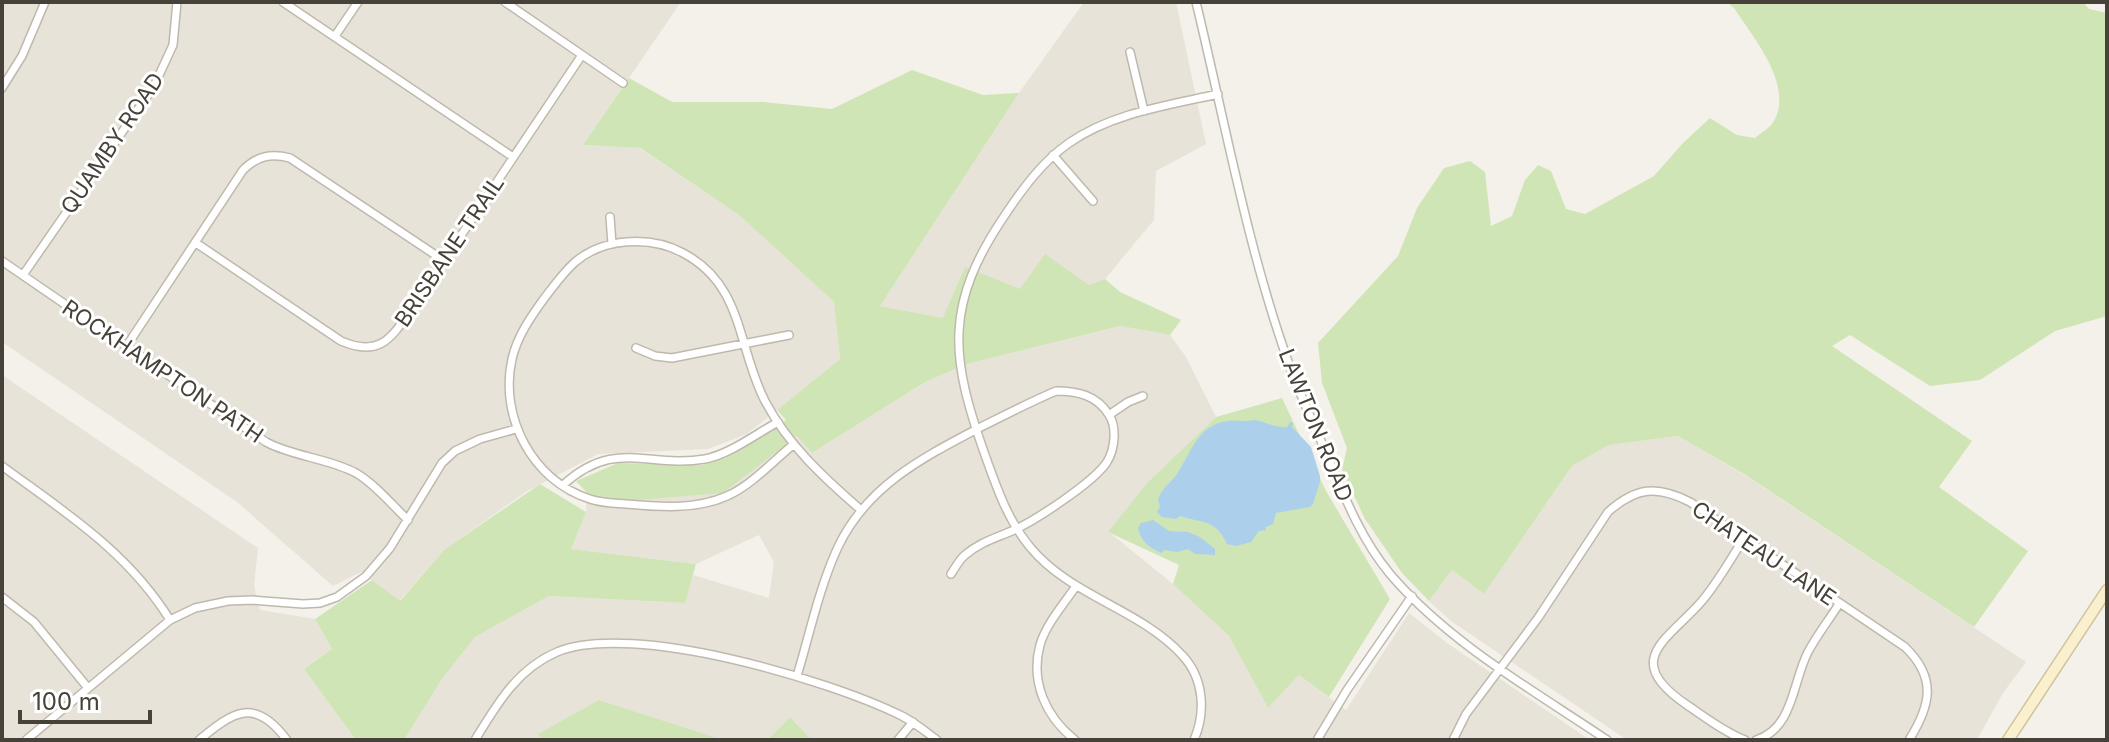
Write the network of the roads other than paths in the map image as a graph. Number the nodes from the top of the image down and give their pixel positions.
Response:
1 (45, 2) edge
2 (177, 2) edge
3 (283, 2) edge
4 (358, 2) edge
5 (505, 2) edge
6 (1196, 2) edge
7 (335, 36) junction
8 (1130, 52) dead end
9 (582, 55) junction
10 (623, 83) dead end
11 (2, 88) edge
12 (1218, 94) junction
13 (1144, 111) junction
14 (1053, 155) junction
15 (513, 157) junction
16 (1093, 201) dead end
17 (610, 217) dead end
18 (196, 243) junction
19 (612, 244) junction
20 (443, 260) junction
21 (2, 261) edge
22 (23, 275) junction
23 (789, 335) dead end
24 (744, 343) junction
25 (126, 347) junction
26 (636, 348) dead end
27 (1143, 396) dead end
28 (1109, 415) junction
29 (778, 422) junction
30 (516, 429) junction
31 (976, 430) junction
32 (794, 444) junction
33 (2, 466) edge
34 (563, 485) junction
35 (861, 510) junction
36 (408, 520) junction
37 (1016, 529) junction
38 (1744, 538) junction
39 (951, 574) dead end
40 (1076, 586) junction
41 (2107, 590) edge
42 (1412, 596) junction
43 (2, 597) edge
44 (1839, 604) junction
45 (170, 620) junction
46 (1500, 667) junction
47 (797, 676) junction
48 (88, 688) junction
49 (913, 722) junction
50 (1456, 739) edge
51 (26, 740) edge
52 (199, 740) edge
53 (287, 740) edge
54 (475, 740) edge
55 (898, 740) edge
56 (937, 740) edge
57 (1075, 740) edge
58 (1194, 740) edge
59 (1317, 740) edge
60 (1607, 740) edge
61 (1745, 740) edge
62 (1756, 740) edge
63 (1909, 740) edge
64 (2008, 740) edge

1 - 11 street
2 - 22 street, QUAMBY ROAD
3 - 7 street
4 - 7 street
5 - 9 street
6 - 12 street, LAWTON ROAD
7 - 15 street
8 - 13 street
9 - 10 street
9 - 15 street, BRISBANE TRAIL
12 - 13 street
12 - 42 street, LAWTON ROAD
13 - 14 street
14 - 16 street
14 - 31 street
15 - 20 street, BRISBANE TRAIL
17 - 19 street
18 - 20 street, BRISBANE TRAIL
18 - 20 street
18 - 25 street
19 - 24 street
19 - 30 street
21 - 22 street, ROCKHAMPTON PATH
22 - 25 street, ROCKHAMPTON PATH
23 - 24 street
24 - 26 street
24 - 29 street
25 - 36 street, ROCKHAMPTON PATH
27 - 28 street
28 - 31 street
28 - 37 street
29 - 32 street
29 - 34 street
30 - 34 street
30 - 36 street
31 - 35 street
31 - 37 street
32 - 34 street
32 - 35 street
33 - 45 street
35 - 47 street
36 - 45 street
37 - 39 street
37 - 40 street
38 - 44 street, CHATEAU LANE
38 - 46 street, CHATEAU LANE
38 - 61 street
40 - 57 street
40 - 58 street
41 - 64 street
42 - 46 street, LAWTON ROAD
42 - 59 street
43 - 48 street
44 - 62 street
44 - 63 street, CHATEAU LANE
45 - 48 street
46 - 50 street, CHATEAU LANE
46 - 60 street, LAWTON ROAD
47 - 49 street
47 - 54 street
48 - 51 street
49 - 55 street
49 - 56 street
52 - 53 street

